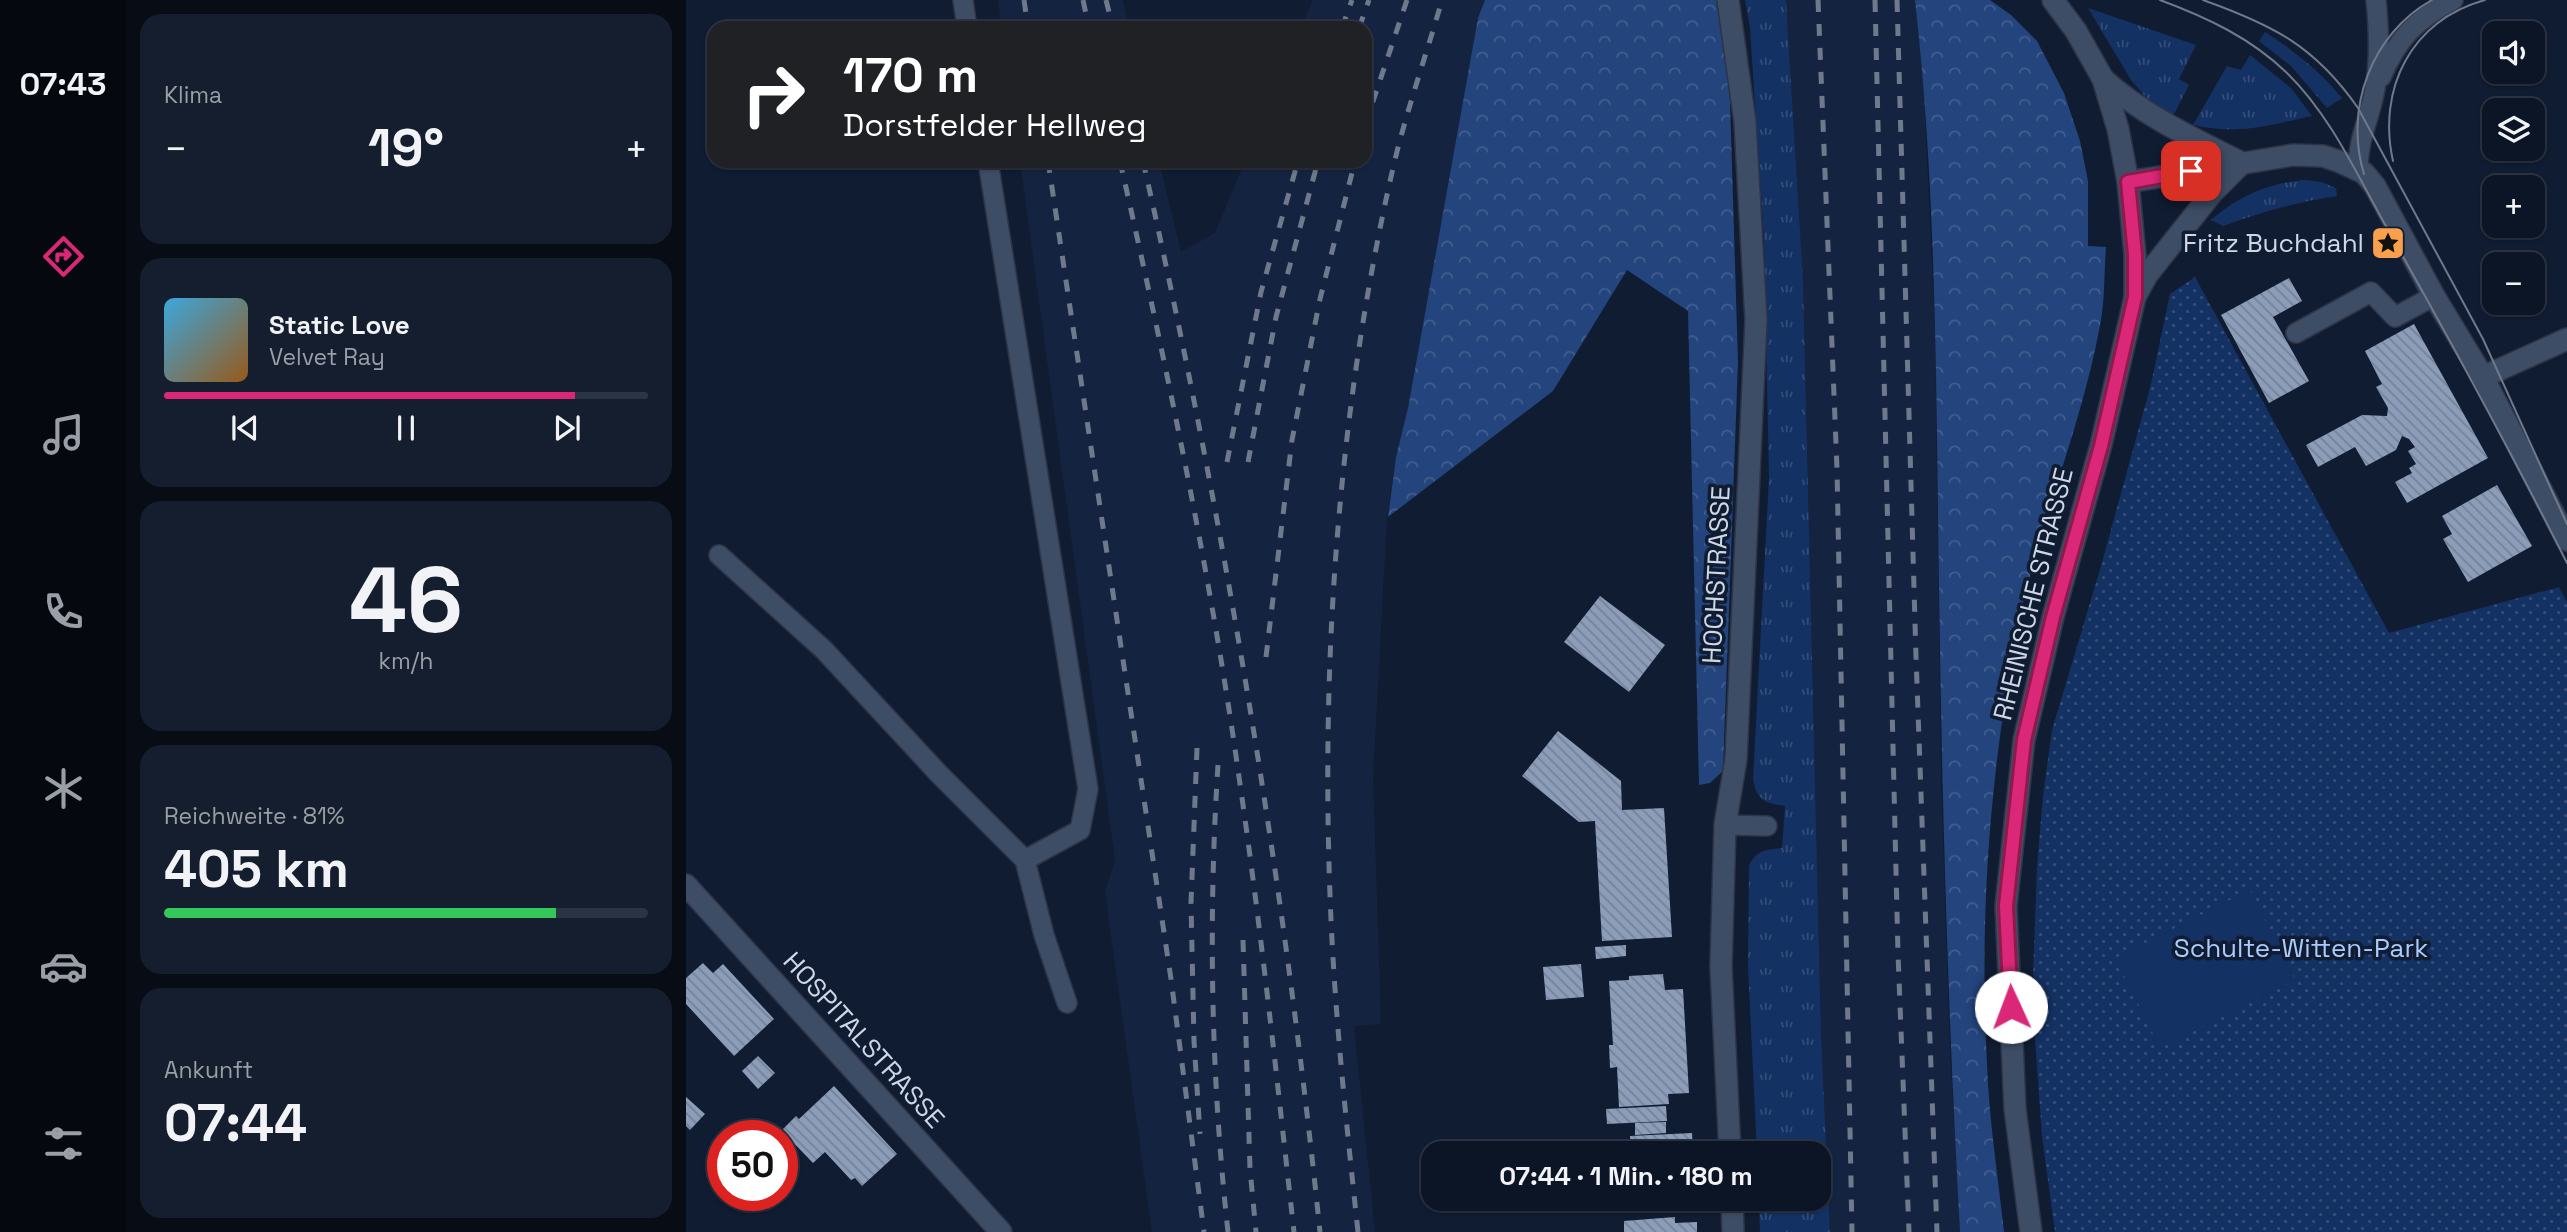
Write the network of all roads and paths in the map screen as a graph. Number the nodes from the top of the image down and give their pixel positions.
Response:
1 (963, 0) edge
2 (1728, 0) edge
3 (2053, 0) edge
4 (2375, 0) edge
5 (2453, 0) edge
6 (966, 21) edge
7 (2104, 79) junction
8 (2375, 91) junction
9 (2242, 163) junction
10 (989, 168) edge
11 (2358, 170) junction
12 (2128, 182) junction
13 (2434, 296) junction
14 (2135, 297) junction
15 (2296, 332) dead end
16 (2567, 339) edge
17 (2483, 377) junction
18 (2567, 540) edge
19 (719, 555) dead end
20 (1725, 825) junction
21 (1767, 827) dead end
22 (1025, 860) junction
23 (686, 885) edge
24 (1067, 1003) dead end
25 (1729, 1141) edge
26 (1732, 1211) edge
27 (1001, 1232) edge
28 (1733, 1232) edge
29 (2031, 1232) edge

1 - 6 lane
2 - 20 street, HOCHSTRASSE
3 - 7 street
4 - 8 lane
5 - 8 lane
7 - 9 street
7 - 12 street, RHEINISCHE STRASSE
8 - 11 lane
9 - 11 street
9 - 12 street
9 - 14 street
10 - 22 lane
11 - 13 street
12 - 14 street, RHEINISCHE STRASSE
13 - 15 lane
13 - 17 street
14 - 29 street, RHEINISCHE STRASSE
16 - 17 street
17 - 18 street
19 - 22 lane
20 - 21 lane
20 - 25 street, HOCHSTRASSE
22 - 24 lane
23 - 27 street, HOSPITALSTRASSE
26 - 28 street

